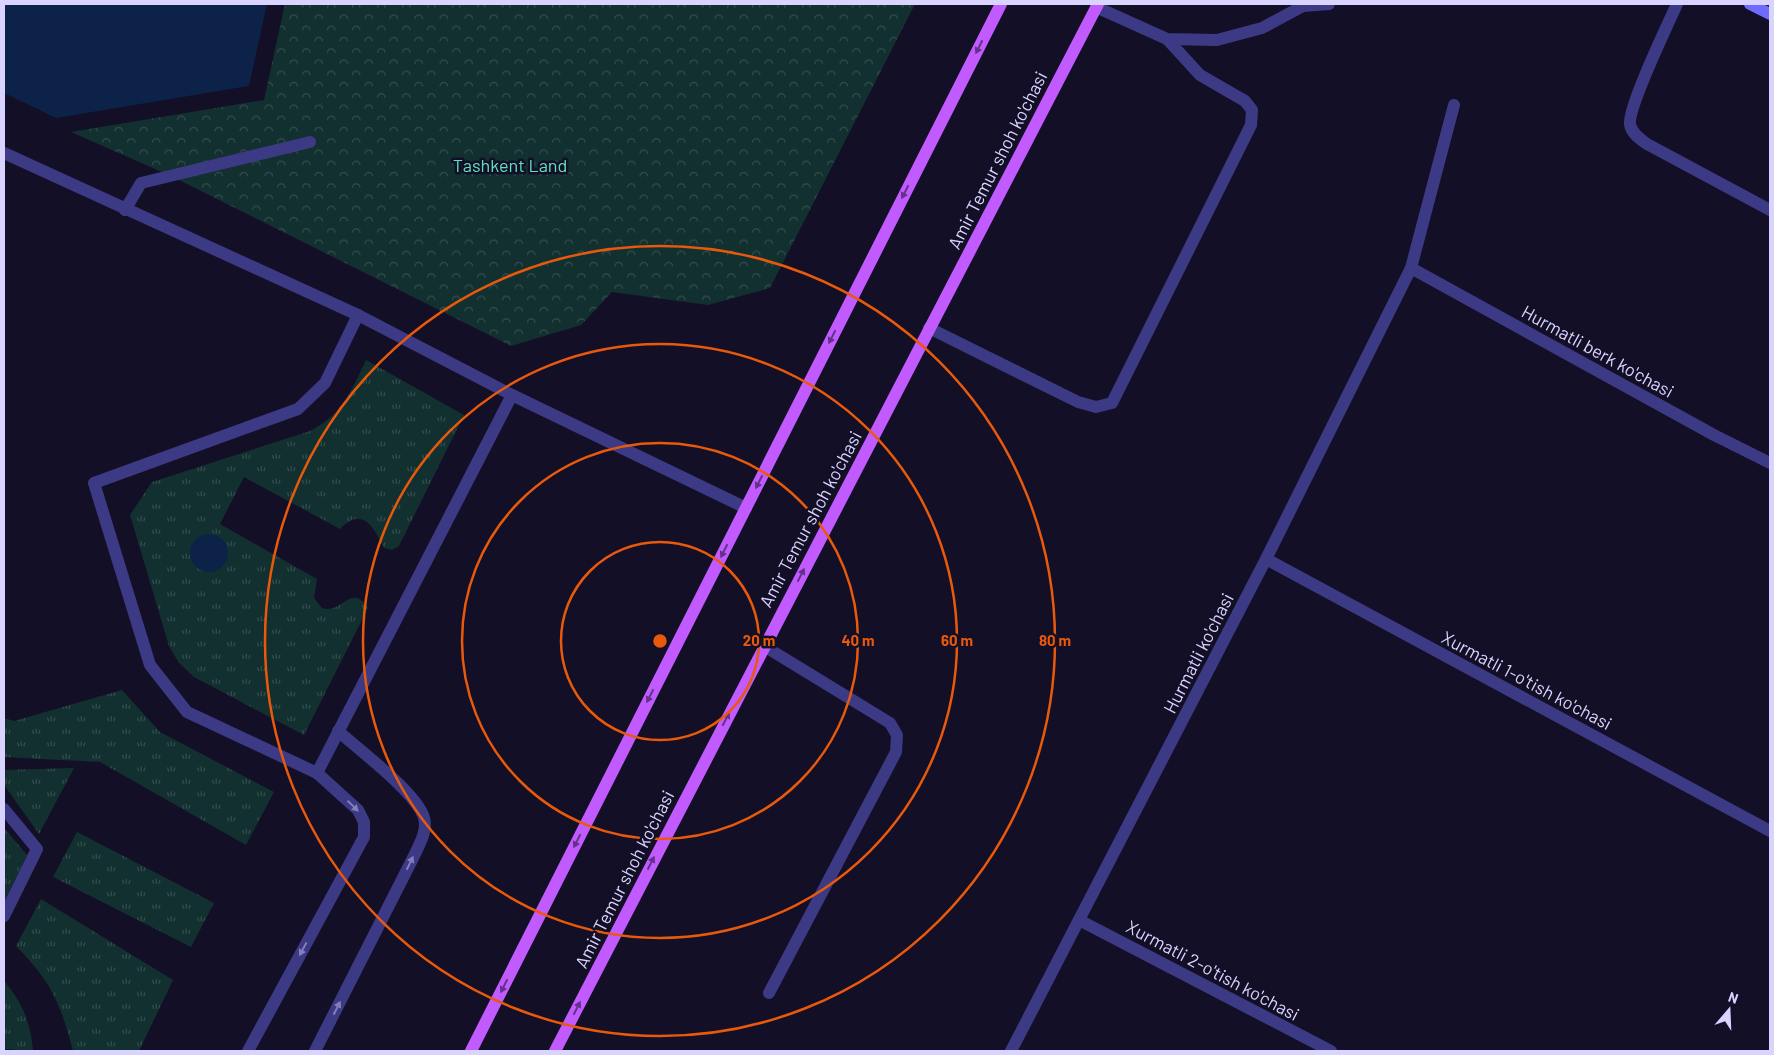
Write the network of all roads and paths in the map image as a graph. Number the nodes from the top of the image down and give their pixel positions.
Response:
1 (1001, 4) edge
2 (1329, 4) edge
3 (1677, 4) edge
4 (1750, 4) edge
5 (1097, 5) edge
6 (1770, 14) edge
7 (1167, 40) junction
8 (1454, 105) dead end
9 (310, 142) dead end
10 (4, 153) edge
11 (125, 210) junction
12 (1770, 210) edge
13 (1411, 268) junction
14 (358, 315) junction
15 (929, 328) junction
16 (512, 395) junction
17 (1770, 462) edge
18 (746, 508) junction
19 (1266, 559) junction
20 (764, 646) junction
21 (338, 731) junction
22 (317, 773) junction
23 (4, 809) edge
24 (1770, 831) edge
25 (4, 916) edge
26 (1079, 920) junction
27 (769, 993) dead end
28 (248, 1051) edge
29 (315, 1051) edge
30 (471, 1051) edge
31 (555, 1051) edge
32 (1011, 1051) edge
33 (1331, 1051) edge

1 -> 18 main road
2 - 7 street
3 - 12 street
4 - 6 main road
5 - 7 street
5 - 15 main road, Amir Temur shoh ko'chasi
7 - 15 street
8 - 13 street, Hurmatli ko'chasi
9 - 11 street
10 - 11 street
11 - 14 street
13 - 17 street, Hurmatli berk ko'chasi
13 - 19 street, Hurmatli ko'chasi
14 - 16 street
14 - 22 street
20 -> 15 main road, Amir Temur shoh ko'chasi
16 - 18 street
16 - 21 street
18 -> 30 main road
19 - 24 street, Xurmatli 1-o'tish ko'chasi
19 - 26 street, Hurmatli ko'chasi
20 - 27 street
31 -> 20 main road, Amir Temur shoh ko'chasi
21 - 22 street
29 -> 21 street
22 -> 28 street
23 - 25 street
26 - 32 street, Hurmatli ko'chasi
26 - 33 street, Xurmatli 2-o'tish ko'chasi

